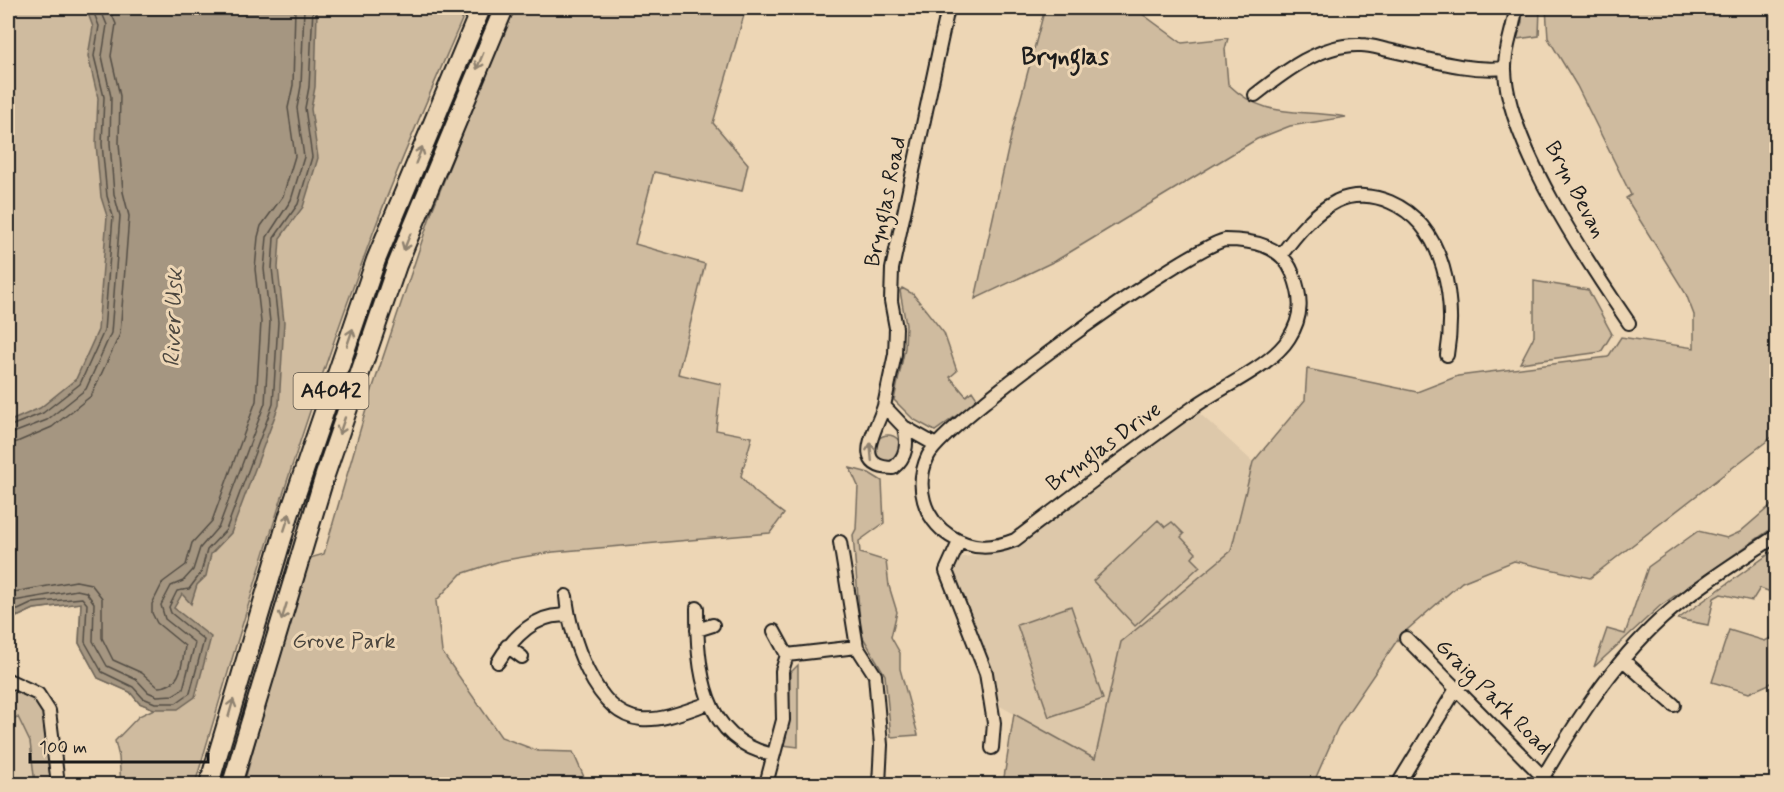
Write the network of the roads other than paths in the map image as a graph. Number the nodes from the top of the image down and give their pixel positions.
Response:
1 (481, 8) edge
2 (504, 8) edge
3 (948, 8) edge
4 (1516, 8) edge
5 (1505, 68) junction
6 (1255, 95) dead end
7 (1281, 255) junction
8 (1629, 323) dead end
9 (1447, 355) dead end
10 (884, 406) junction
11 (904, 427) junction
12 (936, 445) junction
13 (1776, 536) edge
14 (840, 542) dead end
15 (959, 542) junction
16 (566, 596) dead end
17 (697, 608) dead end
18 (568, 616) junction
19 (713, 625) dead end
20 (697, 630) junction
21 (774, 631) dead end
22 (1406, 638) dead end
23 (507, 646) junction
24 (857, 648) junction
25 (787, 655) junction
26 (522, 657) dead end
27 (1623, 660) junction
28 (498, 662) dead end
29 (8, 680) edge
30 (1456, 690) junction
31 (709, 703) junction
32 (1674, 705) dead end
33 (992, 748) dead end
34 (773, 755) junction
35 (1544, 782) edge
36 (58, 784) edge
37 (208, 784) edge
38 (232, 784) edge
39 (766, 784) edge
40 (879, 784) edge
41 (1398, 784) edge

37 -> 1 highway, A4042
2 -> 38 highway, A4042
3 - 10 street, Brynglas Road
4 - 5 street, Bryn Bevan
5 - 6 street
5 - 8 street, Bryn Bevan
7 - 9 street
7 - 12 street, Brynglas Drive
7 - 15 street, Brynglas Drive
10 - 11 street
11 -> 10 street, Brynglas Road
11 - 12 street
12 - 15 street, Brynglas Drive
13 - 27 street
14 - 24 street
15 - 33 street
16 - 18 street
17 - 20 street
18 - 23 street
18 - 31 street
19 - 20 street
20 - 31 street
21 - 25 street
22 - 30 street, Graig Park Road
23 - 26 street
23 - 28 street
24 - 25 street
24 - 40 street
25 - 34 street
27 - 32 street
27 - 35 street
29 - 36 street
30 - 35 street, Graig Park Road
30 - 41 street
31 - 34 street
34 - 39 street

